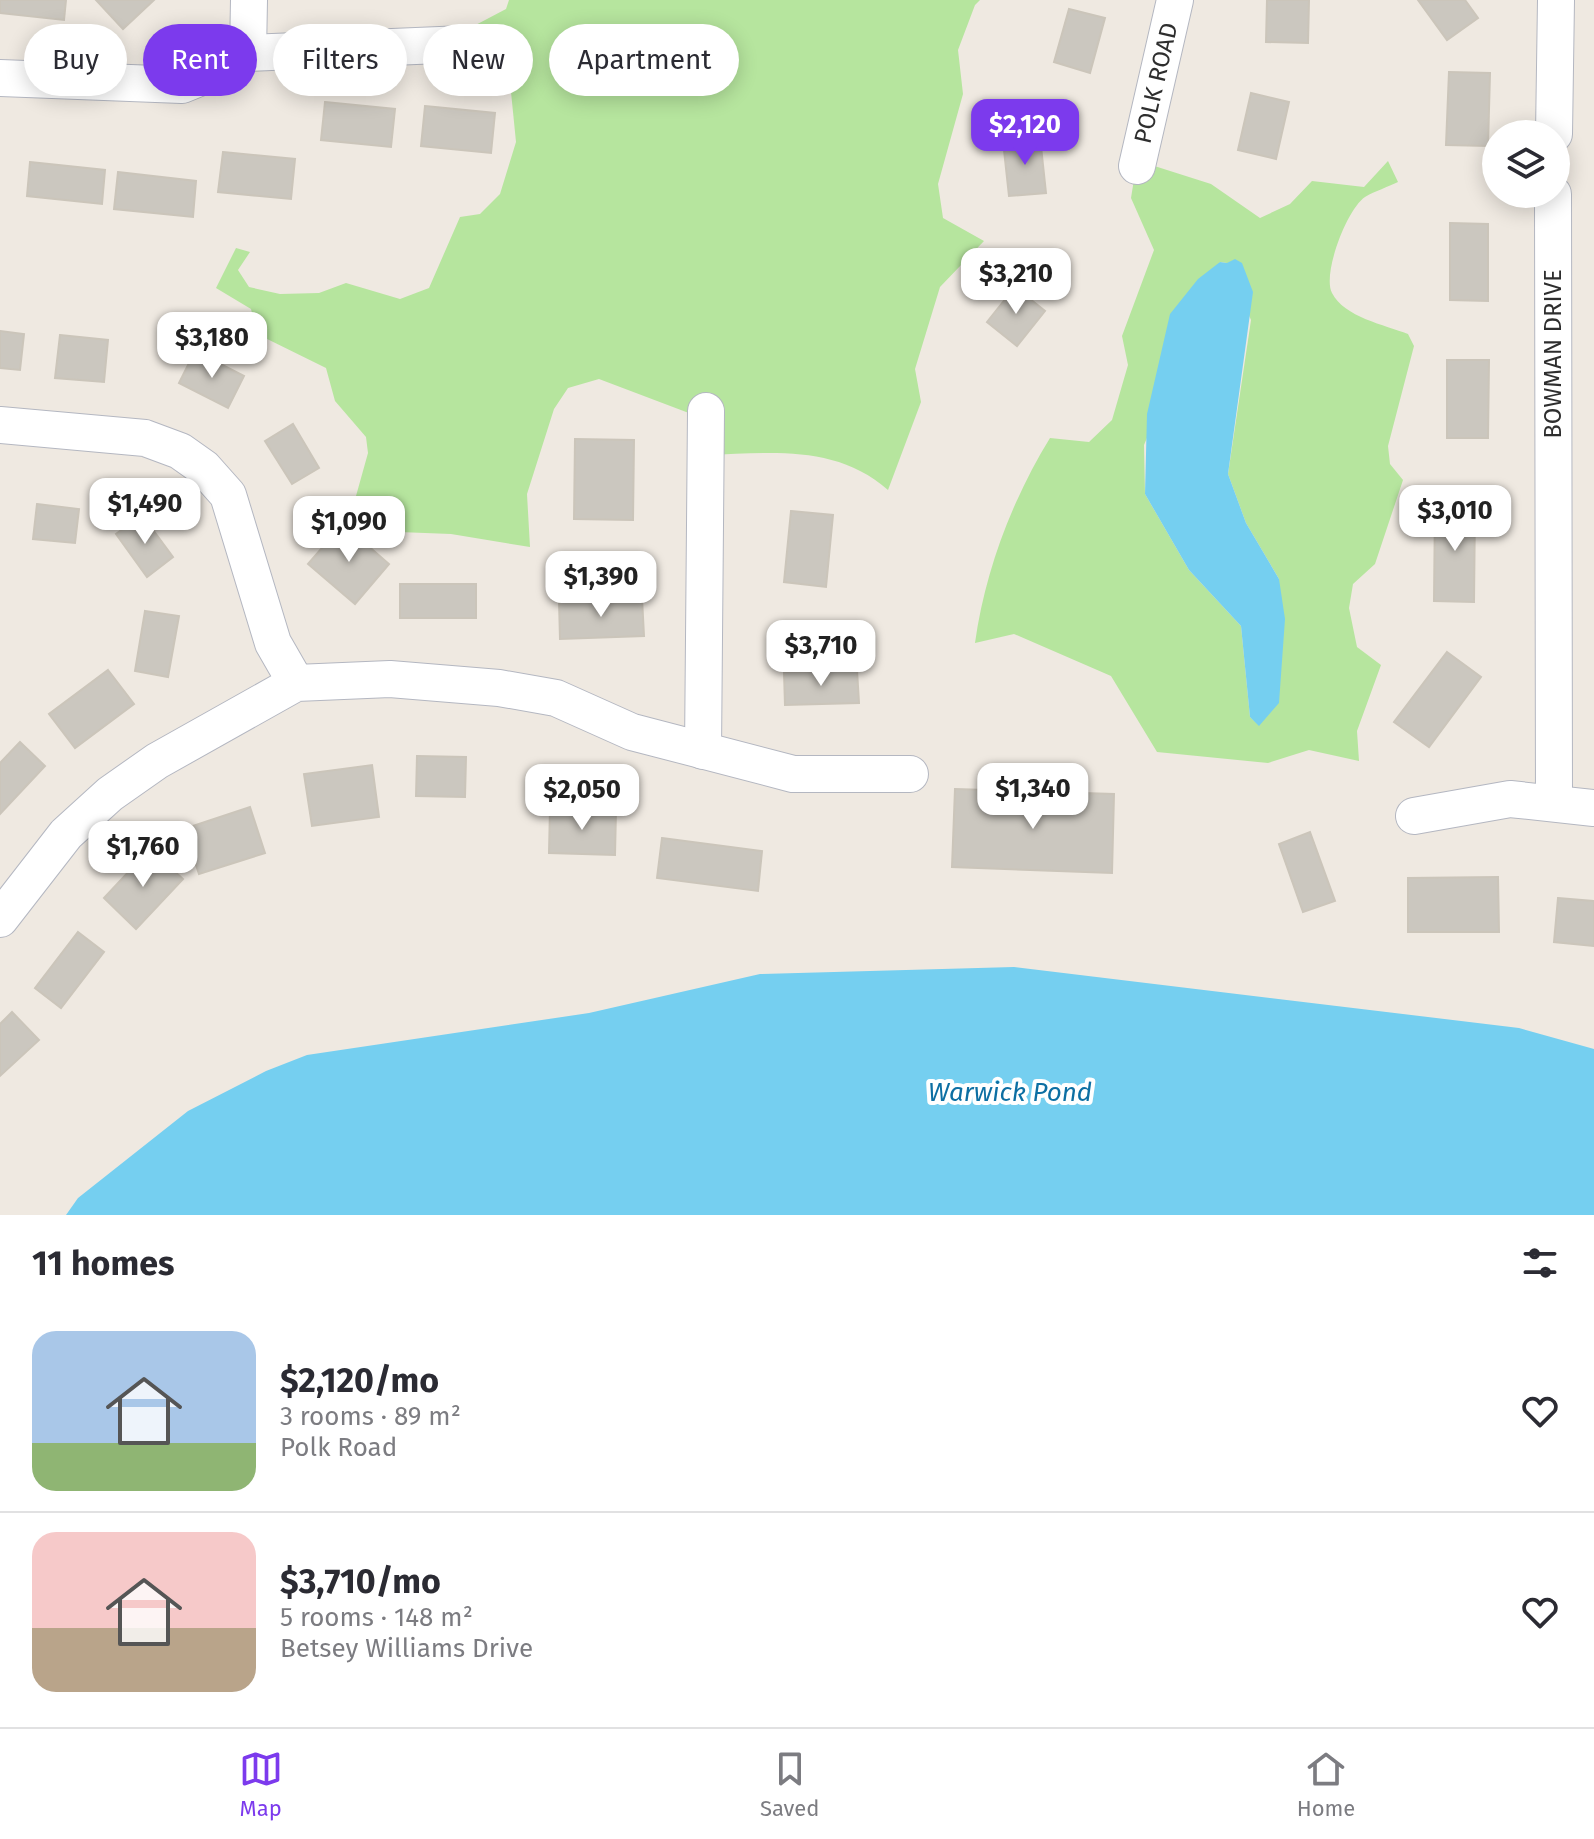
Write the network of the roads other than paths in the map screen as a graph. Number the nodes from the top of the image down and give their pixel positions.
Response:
1 (249, 0) edge
2 (1175, 0) edge
3 (1556, 0) edge
4 (249, 24) edge
5 (423, 46) edge
6 (257, 53) edge
7 (0, 78) edge
8 (143, 84) edge
9 (1554, 120) edge
10 (1137, 166) dead end
11 (1553, 208) edge
12 (706, 411) dead end
13 (0, 425) edge
14 (296, 683) junction
15 (703, 751) junction
16 (910, 774) dead end
17 (1554, 802) junction
18 (1594, 808) edge
19 (1414, 816) dead end
20 (0, 919) edge

1 - 4 street
2 - 10 street, POLK ROAD
3 - 9 street
5 - 6 street
7 - 8 street
11 - 17 street, BOWMAN DRIVE
12 - 15 street
13 - 14 street
14 - 15 street
14 - 20 street
15 - 16 street
17 - 18 street
17 - 19 street

